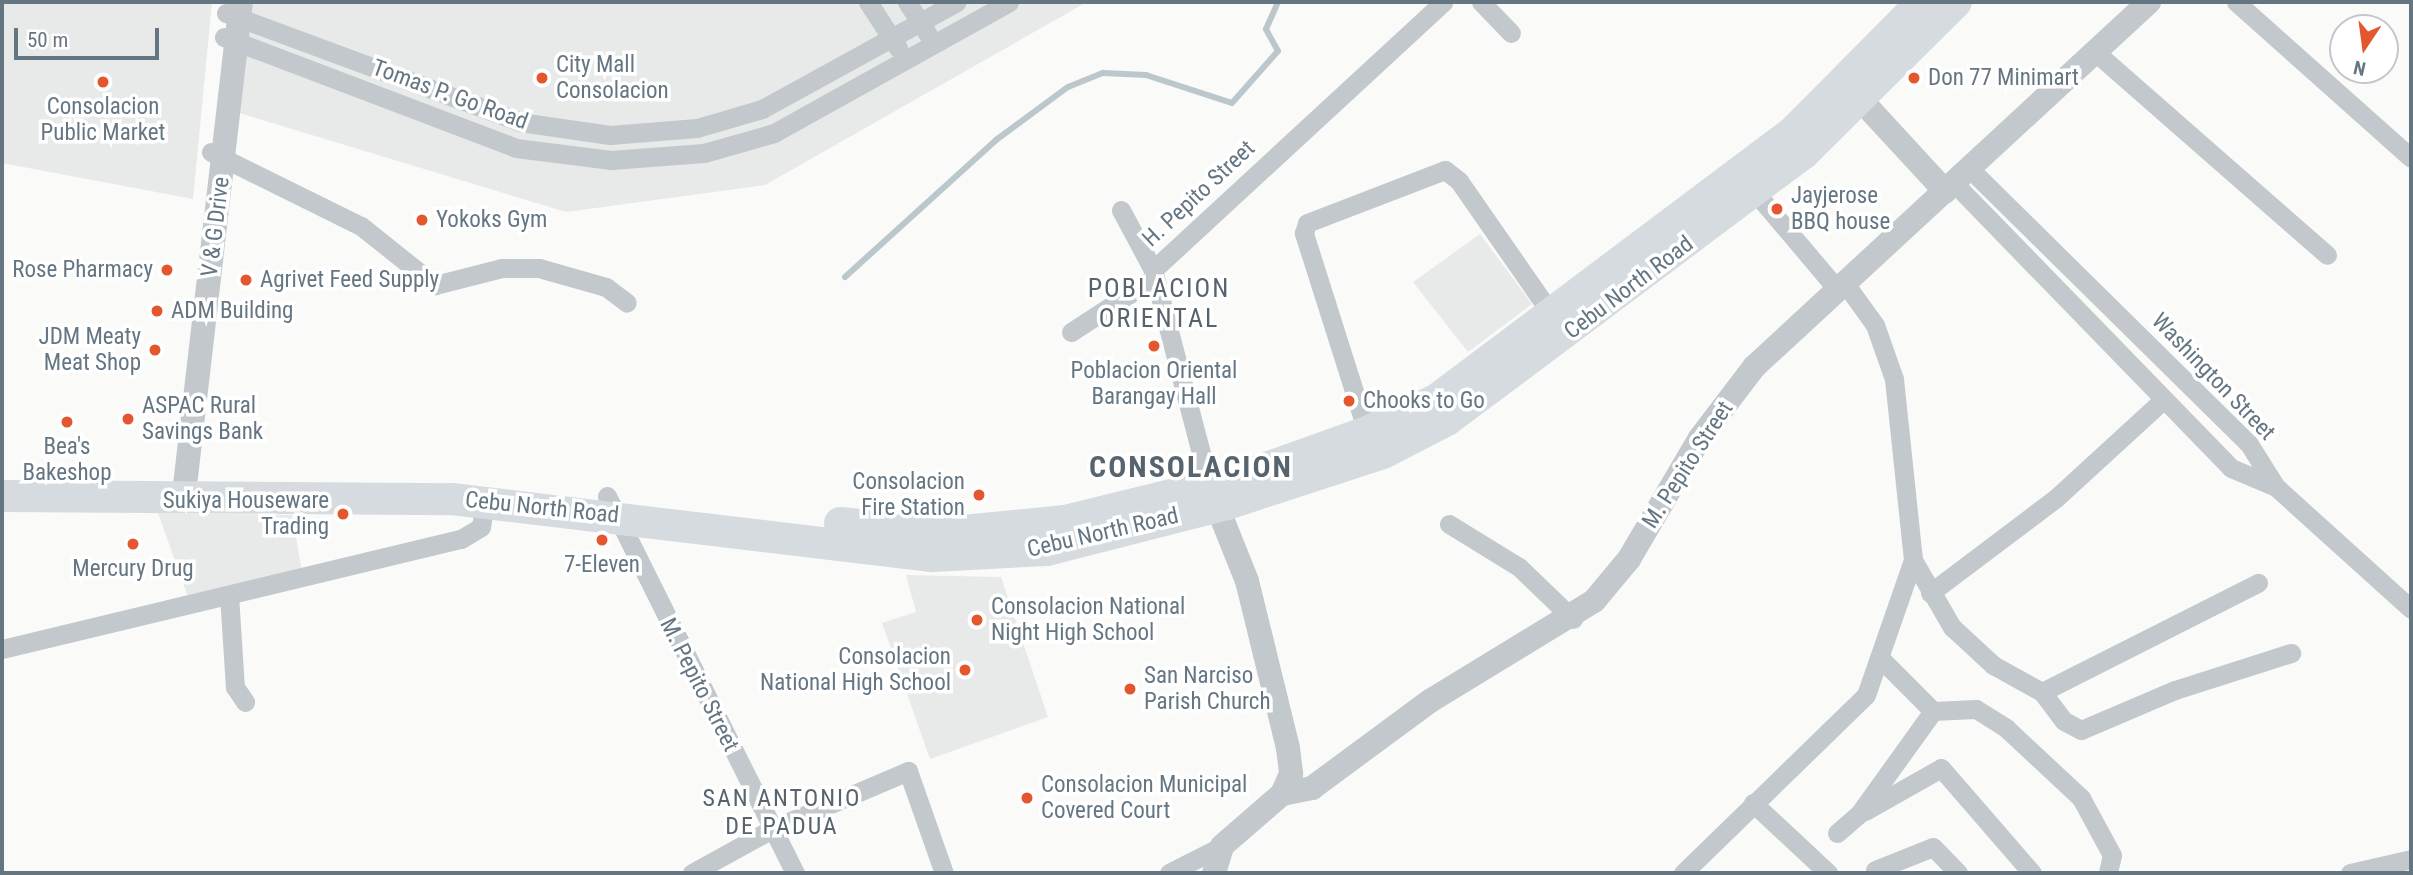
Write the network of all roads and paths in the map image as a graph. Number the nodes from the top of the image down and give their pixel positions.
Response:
1 (868, 2) edge
2 (907, 2) edge
3 (957, 2) edge
4 (1009, 2) edge
5 (1443, 2) edge
6 (1481, 2) edge
7 (1922, 2) edge
8 (1956, 2) edge
9 (2149, 2) edge
10 (2236, 2) edge
11 (233, 19) edge
12 (921, 24) junction
13 (1511, 33) dead end
14 (892, 40) junction
15 (936, 47) junction
16 (2093, 50) junction
17 (907, 62) junction
18 (1854, 91) junction
19 (218, 155) junction
20 (2411, 158) edge
21 (1957, 181) junction
22 (1755, 192) junction
23 (1121, 209) dead end
24 (2327, 255) dead end
25 (1154, 274) junction
26 (1841, 286) junction
27 (626, 303) dead end
28 (1071, 331) dead end
29 (1544, 332) junction
30 (2162, 401) junction
31 (2236, 431) junction
32 (1367, 432) junction
33 (2215, 452) junction
34 (2, 475) edge
35 (179, 483) junction
36 (2276, 487) junction
37 (2, 496) edge
38 (1213, 497) junction
39 (485, 502) junction
40 (612, 506) junction
41 (1449, 524) dead end
42 (1913, 560) junction
43 (2258, 583) dead end
44 (1930, 593) junction
45 (229, 595) junction
46 (2411, 609) edge
47 (1573, 619) junction
48 (2, 649) edge
49 (2291, 653) dead end
50 (1882, 660) junction
51 (2042, 692) junction
52 (245, 702) dead end
53 (1933, 711) junction
54 (1282, 794) junction
55 (1753, 803) junction
56 (1859, 814) junction
57 (772, 829) junction
58 (1837, 833) dead end
59 (1222, 846) junction
60 (2411, 859) edge
61 (1871, 872) edge
62 (692, 873) edge
63 (794, 873) edge
64 (944, 873) edge
65 (1169, 873) edge
66 (1214, 873) edge
67 (1683, 873) edge
68 (1828, 873) edge
69 (1958, 873) edge
70 (2032, 873) edge
71 (2108, 873) edge
72 (2350, 873) edge

1 - 14 street
2 - 12 street
3 - 12 street, Tomas P. Go Road
4 - 15 street, Tomas P. Go Road
5 - 25 street, H. Pepito Street
6 - 13 street
7 - 18 main road, Cebu North Road
8 - 18 main road, Cebu North Road
9 - 16 street, M. Pepito Street
10 - 20 street
11 - 14 street, Tomas P. Go Road
11 - 17 street, Tomas P. Go Road
11 - 19 street, V & G Drive
12 - 14 street, Tomas P. Go Road
12 - 15 street
14 - 17 street
15 - 17 street, Tomas P. Go Road
16 - 21 street, M. Pepito Street
16 - 24 street
18 - 21 street
18 - 22 main road, Cebu North Road
18 - 29 main road, Cebu North Road
19 - 27 street
19 - 35 street, V & G Drive
21 - 26 street, M. Pepito Street
21 - 30 street, Washington Street
21 - 31 street, Washington Street
22 - 26 street
22 - 29 main road, Cebu North Road
23 - 25 street
25 - 28 street
25 - 38 street, H. Pepito Street
26 - 42 street
26 - 47 street, M. Pepito Street
29 - 32 main road, Cebu North Road
29 - 32 street
29 - 38 main road, Cebu North Road
30 - 33 street, Washington Street
30 - 44 street
31 - 33 street
31 - 36 street, Washington Street
32 - 38 main road, Cebu North Road
33 - 36 street, Washington Street
34 - 35 main road, Cebu North Road
35 - 37 main road, Cebu North Road
35 - 39 main road, Cebu North Road
35 - 40 main road, Cebu North Road
36 - 46 street
38 - 40 main road, Cebu North Road
38 - 54 street
39 - 40 main road, Cebu North Road
39 - 45 street
40 - 57 street, M. Pepito Street
41 - 47 street
42 - 44 street
42 - 50 street
43 - 51 street
44 - 51 street
45 - 48 street
45 - 52 street
47 - 54 street, M. Pepito Street
49 - 51 street
50 - 53 street
50 - 55 street
53 - 56 street
53 - 71 street
54 - 59 street, M. Pepito Street
55 - 67 street
55 - 68 street
56 - 58 street
56 - 70 street
57 - 62 street
57 - 63 street, M. Pepito Street
57 - 64 street
59 - 65 street, M. Pepito Street
59 - 66 street
60 - 72 street
61 - 69 street

